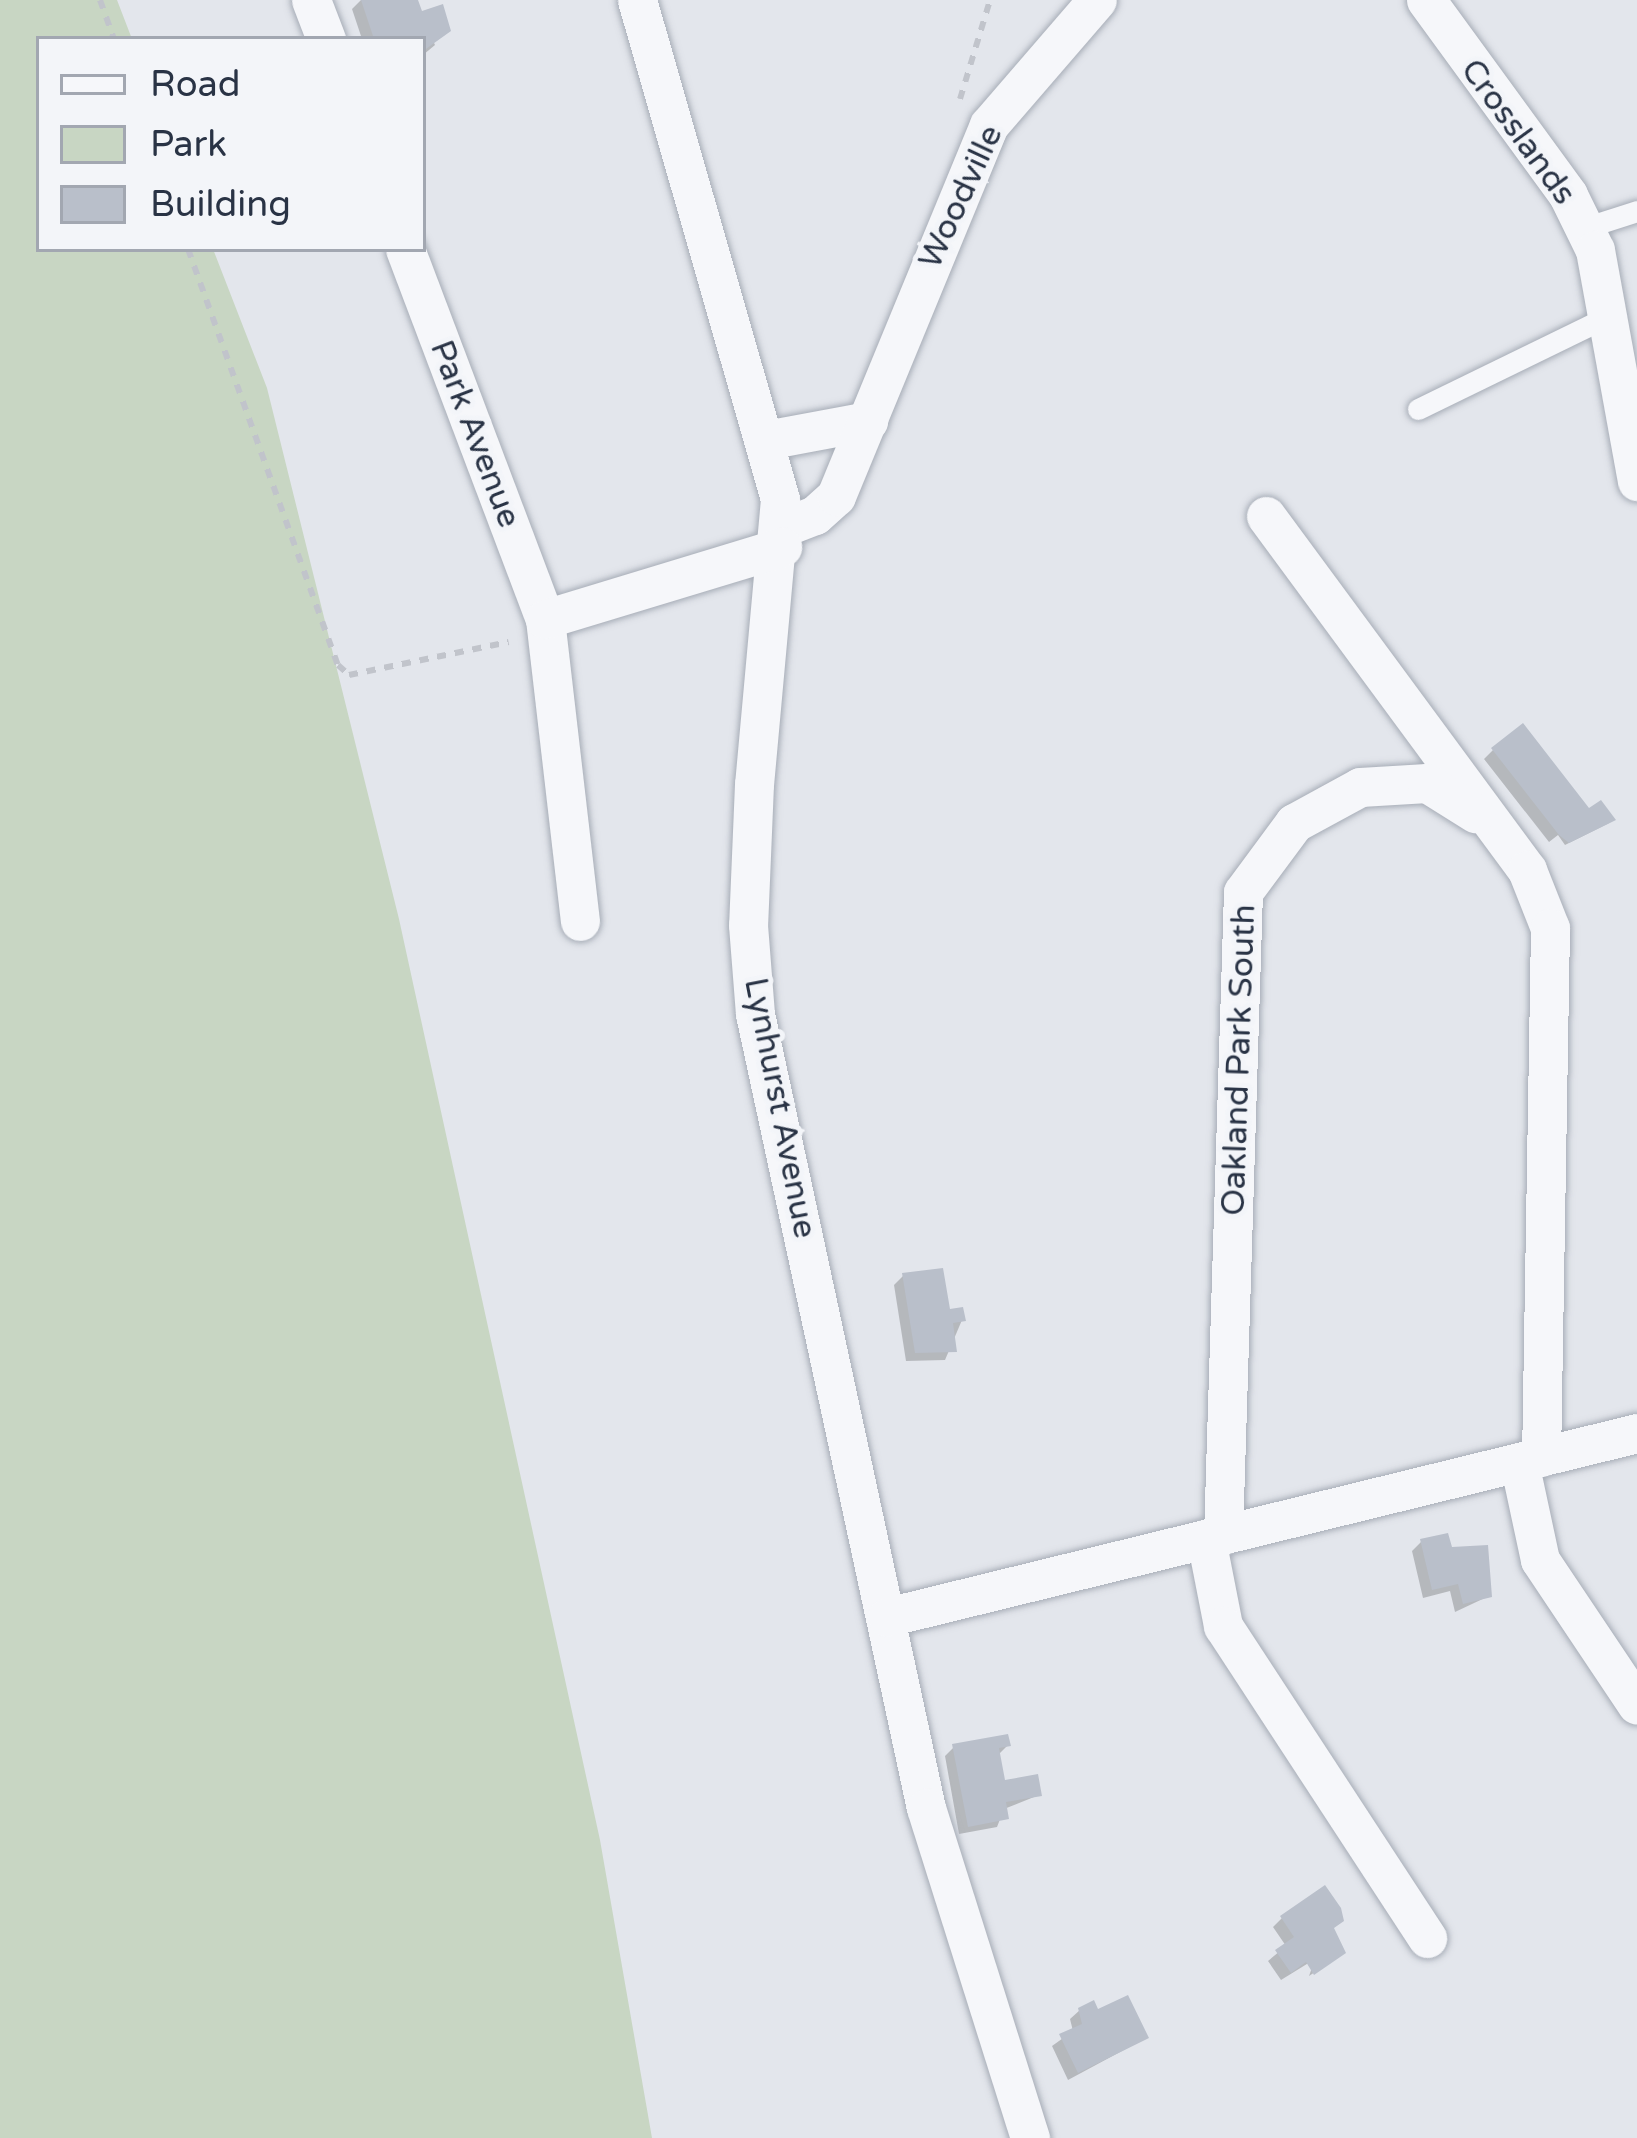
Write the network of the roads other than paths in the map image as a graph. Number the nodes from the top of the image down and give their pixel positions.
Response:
1 (311, 0) edge
2 (637, 0) edge
3 (1097, 0) edge
4 (1426, 0) edge
5 (325, 36) edge
6 (1637, 211) edge
7 (1584, 228) junction
8 (406, 252) edge
9 (1607, 316) junction
10 (1626, 358) edge
11 (1418, 409) dead end
12 (868, 421) junction
13 (766, 440) junction
14 (1637, 481) edge
15 (1266, 516) dead end
16 (781, 538) junction
17 (546, 627) junction
18 (1495, 825) junction
19 (580, 921) dead end
20 (1637, 1433) edge
21 (1530, 1460) junction
22 (1215, 1537) junction
23 (887, 1617) junction
24 (1637, 1705) edge
25 (1427, 1938) dead end
26 (1030, 2138) edge

1 - 5 street
2 - 13 street, Lynhurst Avenue
3 - 12 street, Woodville
4 - 7 street, Crosslands
6 - 7 lane
7 - 9 street, Crosslands
8 - 17 street, Park Avenue
9 - 10 street, Crosslands
9 - 11 lane
10 - 14 street, Crosslands
12 - 13 street
12 - 16 street, Woodville
13 - 16 street, Lynhurst Avenue
15 - 18 street, Oakland Park South
16 - 17 street
16 - 23 street, Lynhurst Avenue
17 - 19 street, Park Avenue
18 - 21 street, Oakland Park South
18 - 22 street, Oakland Park South
20 - 21 street
21 - 22 street
21 - 24 street, Oakland Park South
22 - 23 street
22 - 25 street, Oakland Park South
23 - 26 street, Lynhurst Avenue

